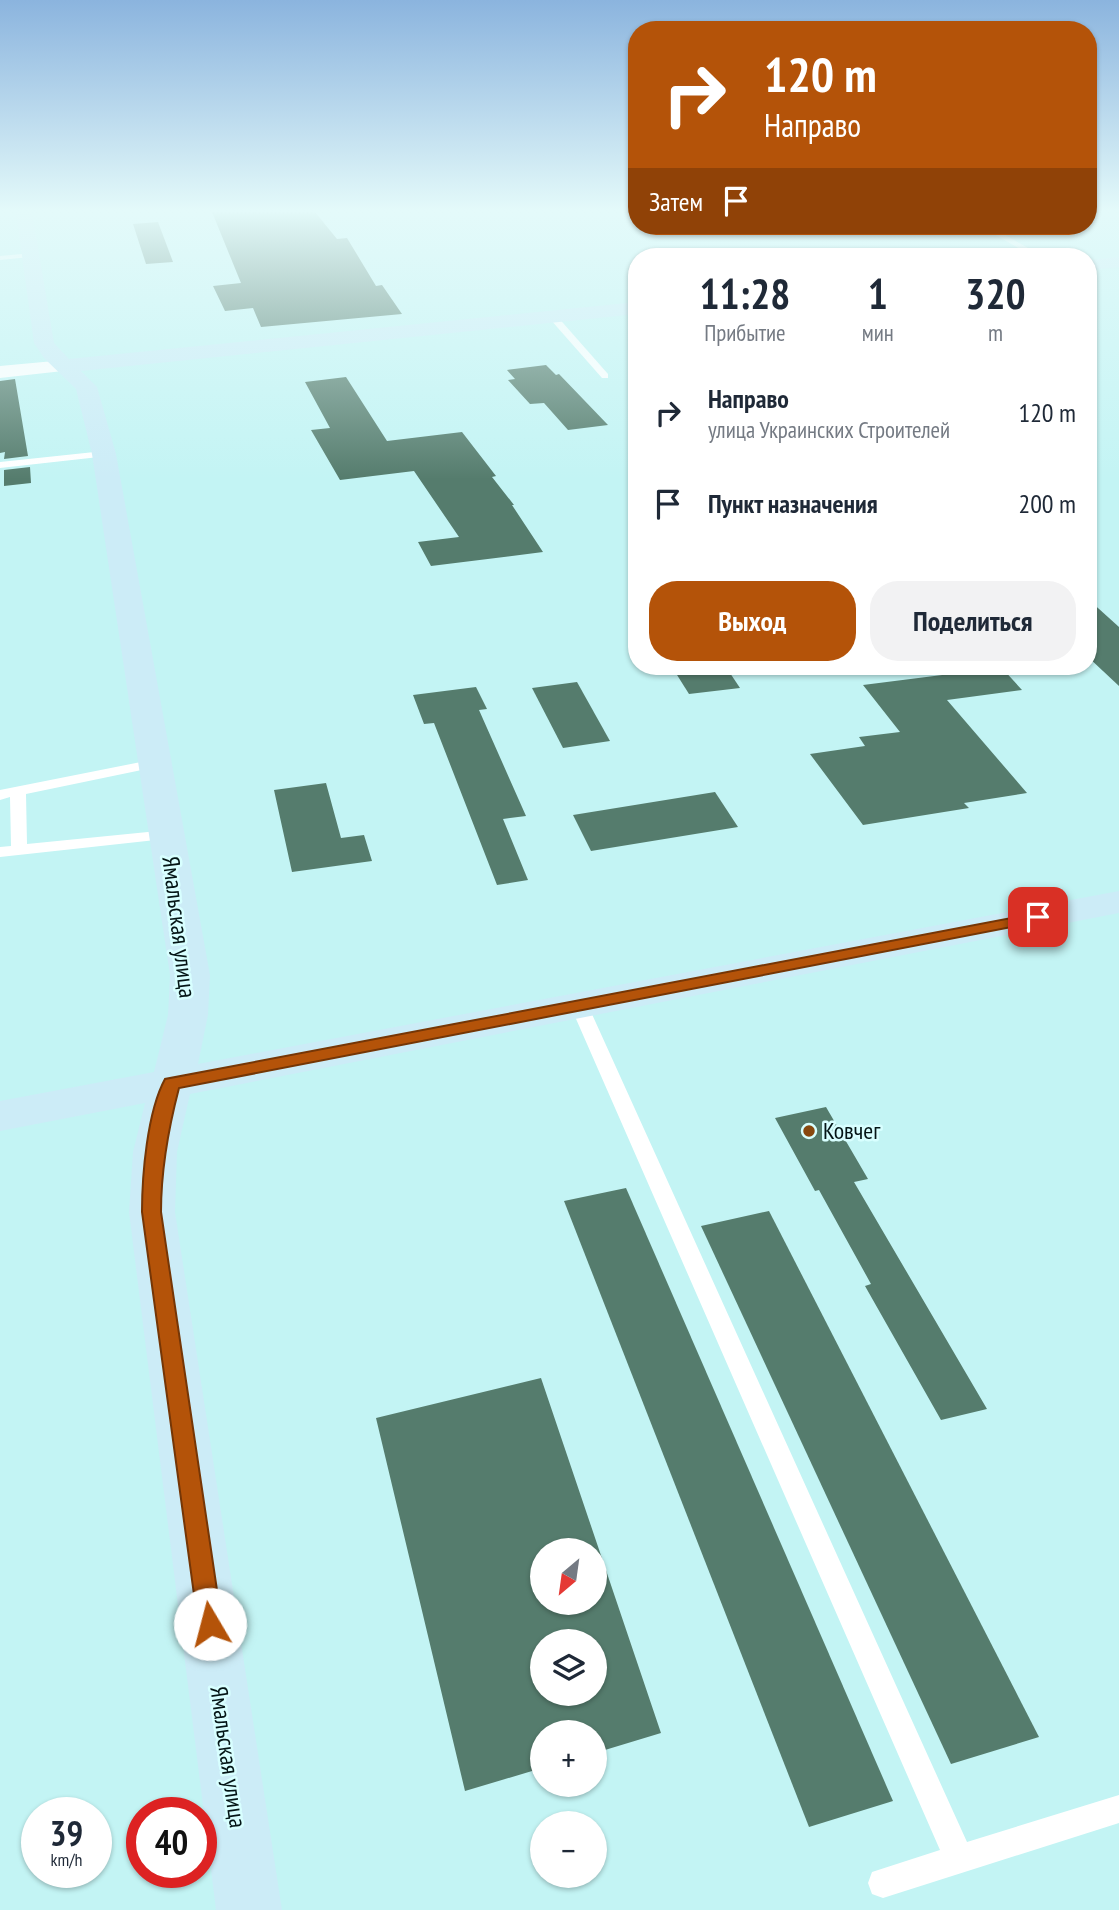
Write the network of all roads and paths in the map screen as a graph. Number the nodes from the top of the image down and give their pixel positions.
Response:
1 (30, 301) edge
2 (628, 309) edge
3 (553, 317) junction
4 (65, 366) junction
5 (0, 372) edge
6 (606, 376) dead end
7 (104, 454) junction
8 (0, 465) edge
9 (156, 762) junction
10 (18, 791) junction
11 (0, 795) edge
12 (168, 835) junction
13 (19, 850) junction
14 (0, 852) edge
15 (1119, 902) edge
16 (582, 1012) dead end
17 (171, 1084) junction
18 (0, 1116) edge
19 (1119, 1809) edge
20 (959, 1859) junction
21 (883, 1883) dead end
22 (249, 1910) edge

1 - 4 street, Ямальская улица
2 - 3 street
3 - 4 street
3 - 6 lane
4 - 5 street
4 - 7 street, Ямальская улица
7 - 8 lane
7 - 9 street, Ямальская улица
9 - 10 lane
9 - 12 street, Ямальская улица
10 - 11 lane
10 - 13 lane
12 - 13 lane
12 - 17 street, Ямальская улица
13 - 14 lane
15 - 17 street
16 - 20 lane
17 - 18 street
17 - 22 street, Ямальская улица
19 - 20 lane
20 - 21 lane

